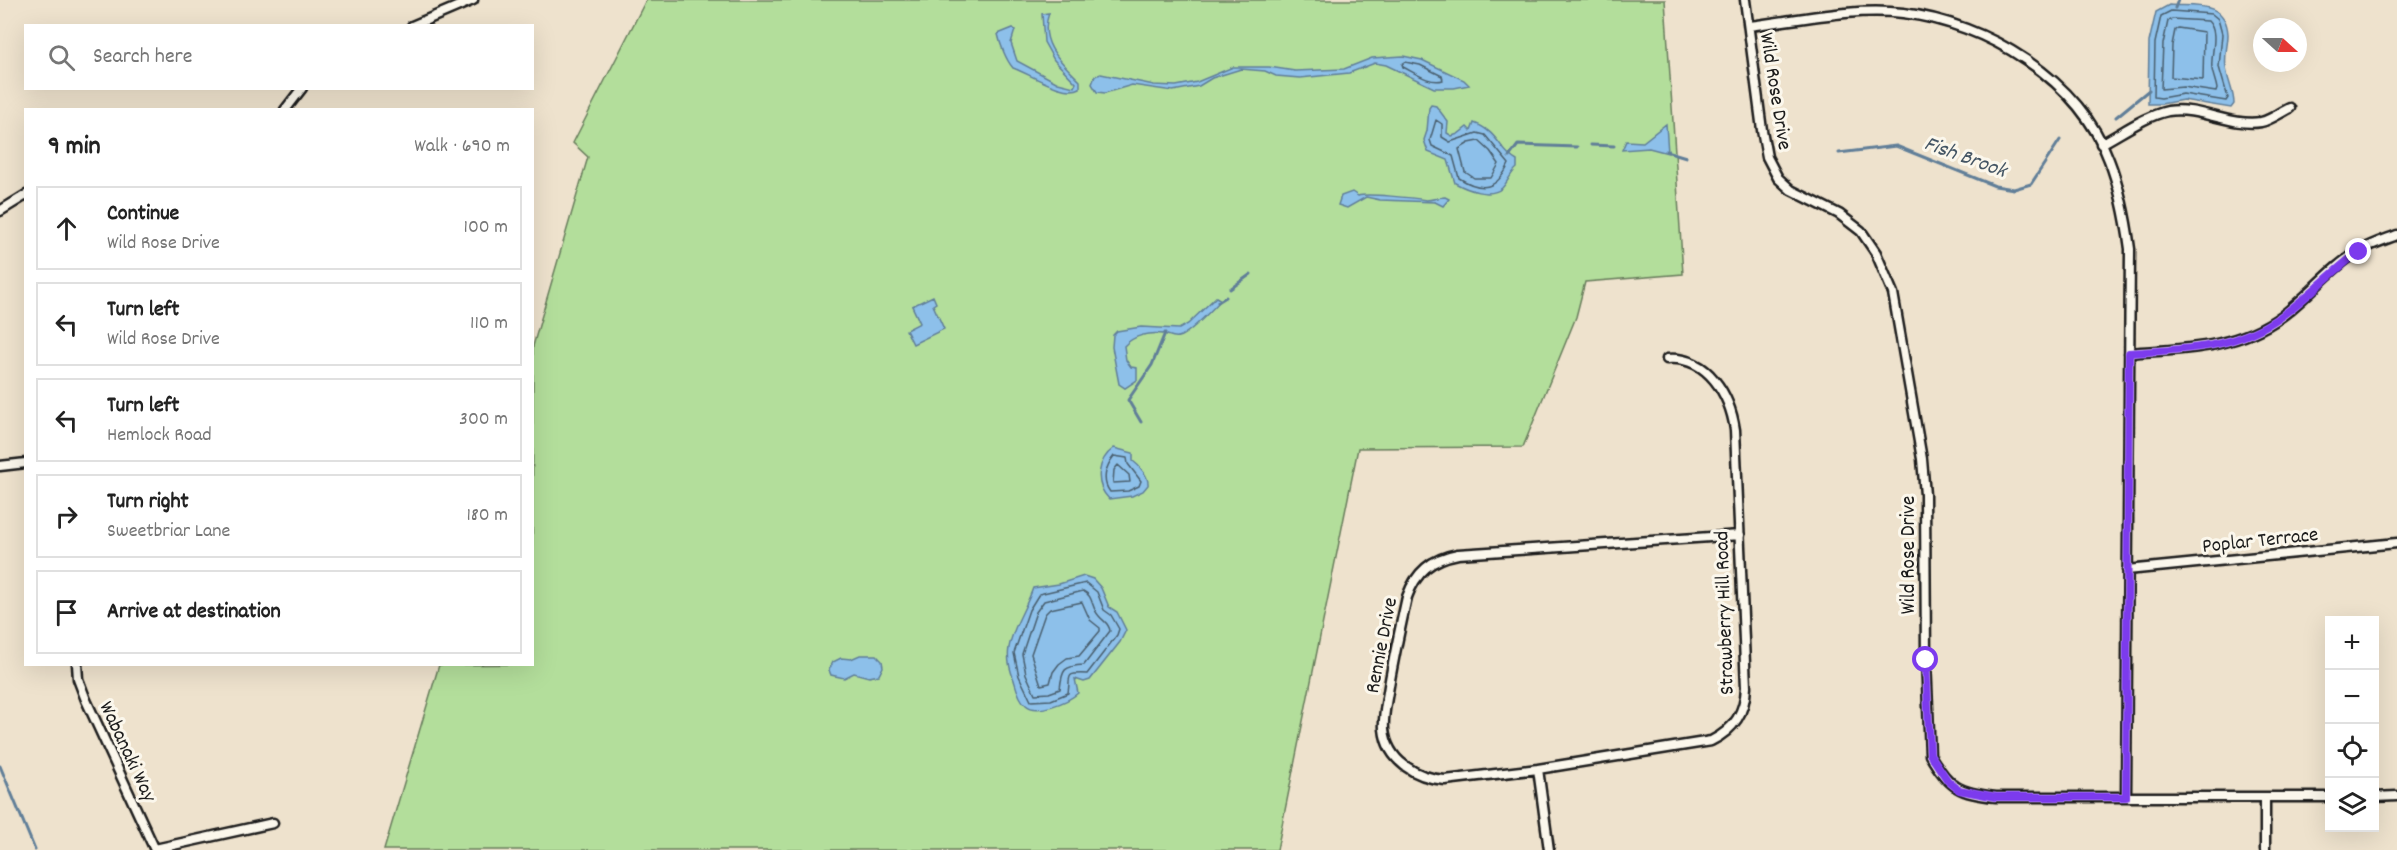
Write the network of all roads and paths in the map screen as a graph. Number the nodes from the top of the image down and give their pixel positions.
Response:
1 (473, 0) edge
2 (1745, 0) edge
3 (417, 24) edge
4 (1749, 26) junction
5 (300, 90) edge
6 (287, 108) edge
7 (2290, 108) dead end
8 (2101, 144) junction
9 (24, 196) edge
10 (0, 211) edge
11 (2397, 235) edge
12 (2129, 353) junction
13 (1667, 359) dead end
14 (24, 463) edge
15 (0, 466) edge
16 (1740, 535) junction
17 (2397, 543) edge
18 (2127, 570) junction
19 (77, 666) edge
20 (1538, 769) junction
21 (2397, 796) edge
22 (2126, 797) junction
23 (2325, 797) edge
24 (2379, 797) edge
25 (2265, 798) junction
26 (273, 822) dead end
27 (155, 850) edge
28 (1549, 850) edge
29 (2265, 850) edge

1 - 3 street
2 - 4 street, Wild Rose Drive
4 - 8 street
4 - 22 street, Wild Rose Drive
5 - 6 street
7 - 8 street
8 - 12 street
9 - 10 street
11 - 12 street
12 - 18 street
13 - 16 street, Strawberry Hill Road
14 - 15 street
16 - 20 street, Strawberry Hill Road
16 - 20 street, Rennie Drive
17 - 18 street, Poplar Terrace
18 - 22 street
19 - 27 street, Wabanaki Way
20 - 28 street
21 - 24 street
22 - 25 street, Wild Rose Drive
23 - 25 street, Wild Rose Drive
25 - 29 street
26 - 27 street

